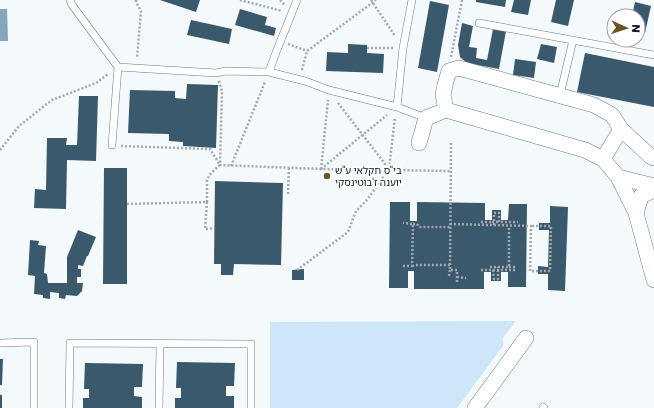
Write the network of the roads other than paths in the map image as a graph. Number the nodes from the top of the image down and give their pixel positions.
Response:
1 (70, 0) edge
2 (297, 0) edge
3 (412, 0) edge
4 (479, 23) dead end
5 (573, 40) junction
6 (654, 55) edge
7 (118, 67) junction
8 (269, 72) junction
9 (560, 96) junction
10 (397, 107) junction
11 (446, 110) junction
12 (426, 118) junction
13 (620, 129) junction
14 (419, 143) dead end
15 (112, 146) road end
16 (654, 158) edge
17 (603, 159) junction
18 (618, 177) junction
19 (654, 186) edge
20 (654, 190) edge
21 (636, 214) junction
22 (654, 280) edge
23 (526, 338) dead end
24 (0, 342) edge
25 (160, 344) junction
26 (34, 408) edge
27 (69, 408) edge
28 (159, 408) edge
29 (251, 408) edge
30 (475, 408) edge

1 - 7 lane
2 - 8 lane
3 - 10 lane
4 - 5 lane
5 - 6 lane
5 - 9 lane
7 - 8 lane
7 - 15 lane
8 - 10 lane
9 - 11 street
9 - 13 street
10 - 12 lane
11 - 12 street
11 - 17 street
12 - 14 street
13 - 16 street
13 - 17 street
17 - 18 street
18 - 19 street
18 - 21 street
20 - 21 street
21 - 22 street
23 - 30 street
24 - 26 lane
25 - 27 lane
25 - 28 lane
25 - 29 lane

